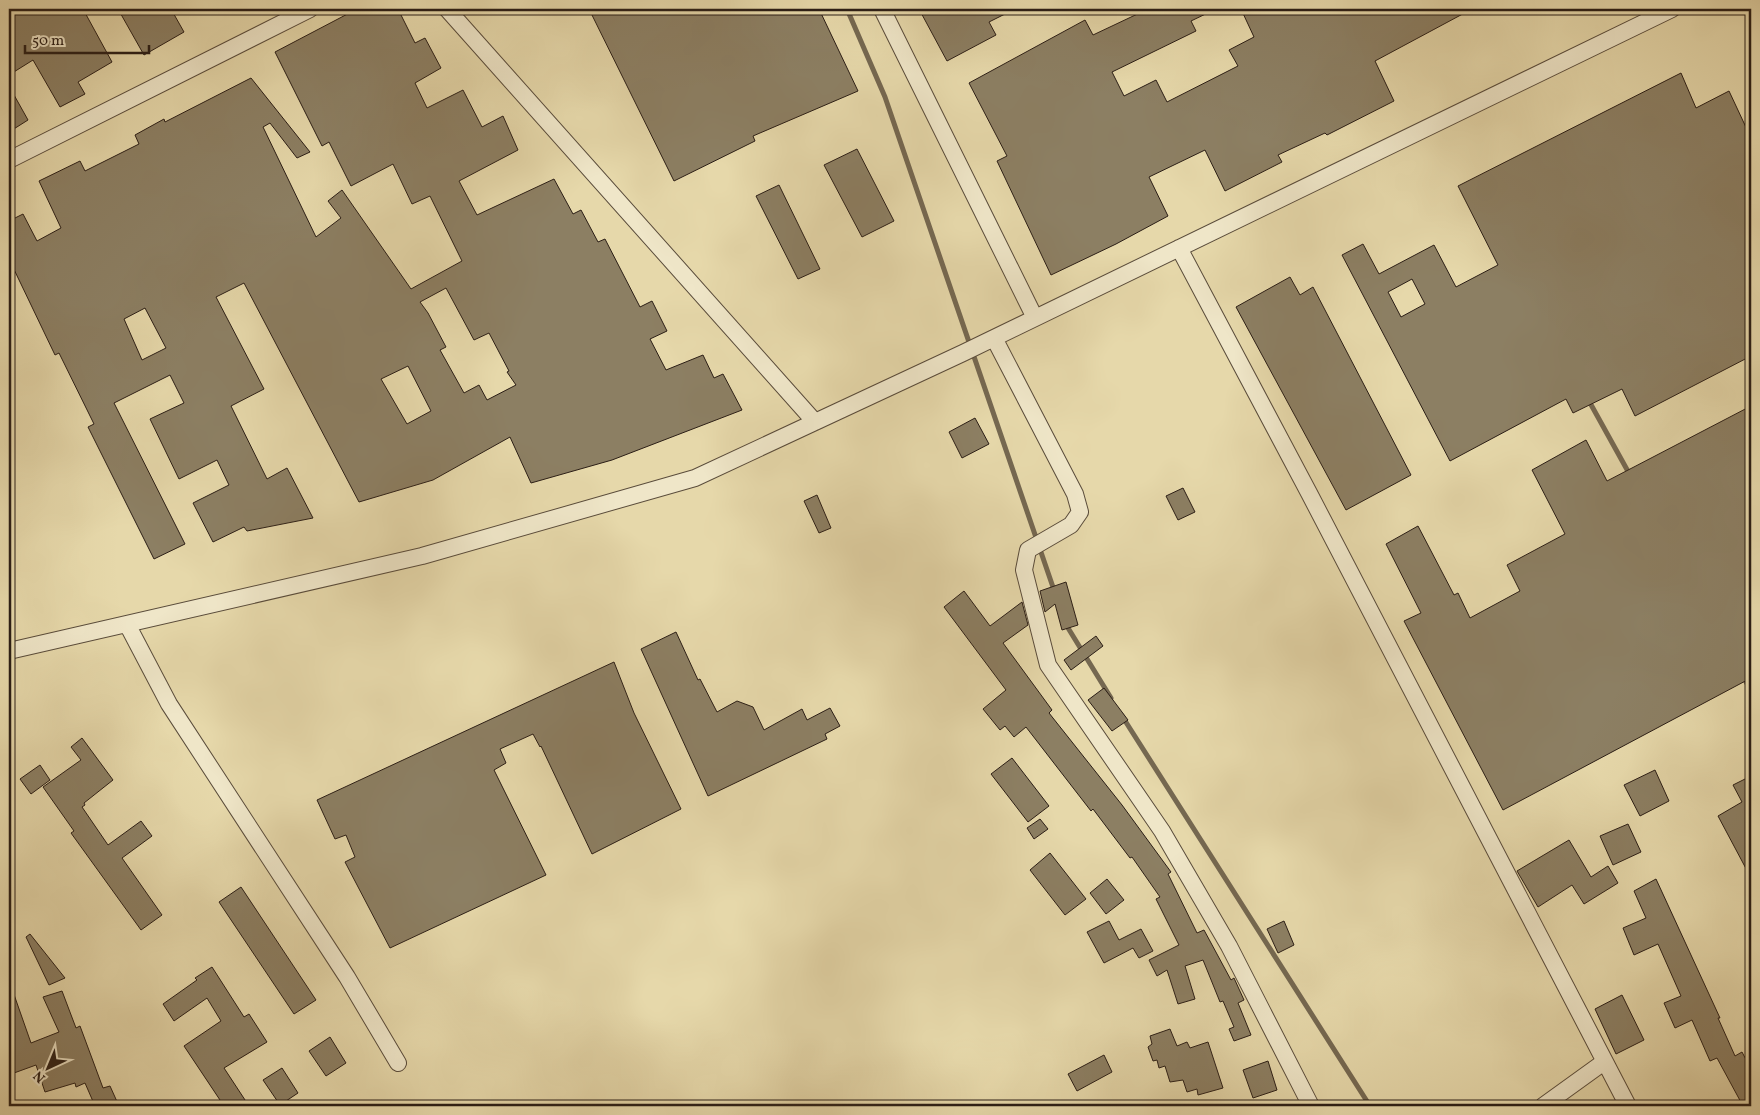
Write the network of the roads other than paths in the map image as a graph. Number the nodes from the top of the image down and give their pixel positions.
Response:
1 (310, 9) edge
2 (447, 9) edge
3 (882, 9) edge
4 (1672, 9) edge
5 (9, 160) edge
6 (1179, 248) junction
7 (1035, 318) junction
8 (988, 341) junction
9 (815, 422) junction
10 (127, 624) junction
11 (9, 651) edge
12 (1604, 1062) junction
13 (398, 1063) dead end
14 (1311, 1106) edge
15 (1543, 1106) edge
16 (1628, 1106) edge

1 - 5 street
2 - 9 street
3 - 7 street
4 - 6 street
6 - 7 street
6 - 12 street
7 - 8 street
8 - 9 street
8 - 14 street
9 - 10 street
10 - 11 street
10 - 13 street
12 - 15 street
12 - 16 street

